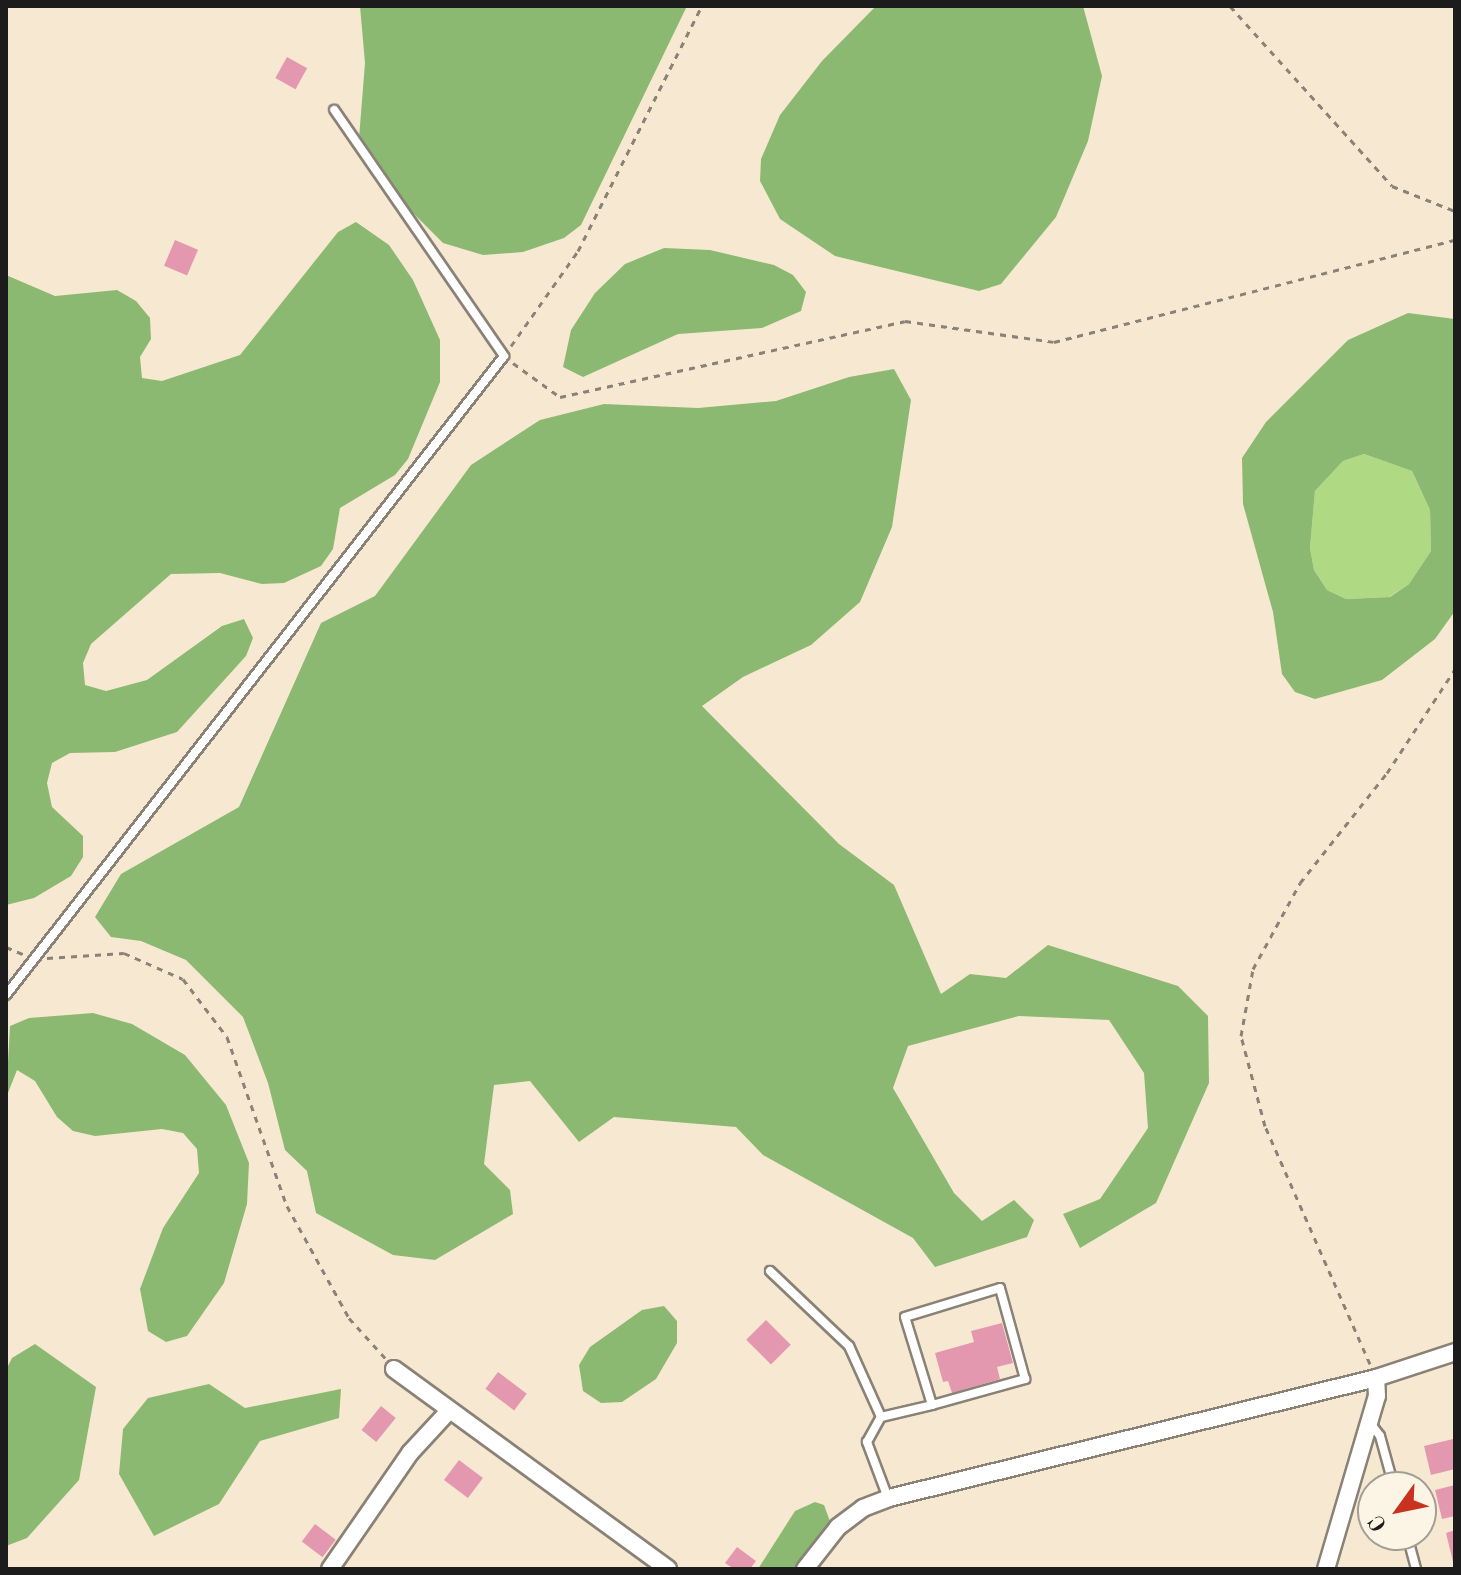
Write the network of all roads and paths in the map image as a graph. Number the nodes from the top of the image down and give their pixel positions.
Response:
1 (702, 6) edge
2 (1230, 6) edge
3 (334, 110) dead end
4 (1455, 211) edge
5 (1455, 240) edge
6 (504, 356) junction
7 (1455, 669) edge
8 (6, 947) edge
9 (34, 959) junction
10 (6, 995) edge
11 (770, 1271) dead end
12 (1455, 1352) edge
13 (394, 1369) joint
14 (1376, 1378) junction
15 (932, 1405) junction
16 (448, 1412) junction
17 (881, 1417) junction
18 (1369, 1422) junction
19 (1390, 1471) edge
20 (889, 1498) junction
21 (330, 1569) edge
22 (668, 1569) edge
23 (805, 1569) edge
24 (1326, 1569) edge

1 - 6 path
2 - 4 path
3 - 6 lane
5 - 6 path
6 - 9 lane
7 - 14 path
8 - 9 path
9 - 10 lane
9 - 13 path
11 - 17 lane
12 - 14 street
13 - 16 street
14 - 18 street
14 - 20 street
15 - 15 lane
15 - 17 lane
16 - 21 street
16 - 22 street
17 - 20 lane
18 - 19 lane
18 - 24 street
20 - 23 street

